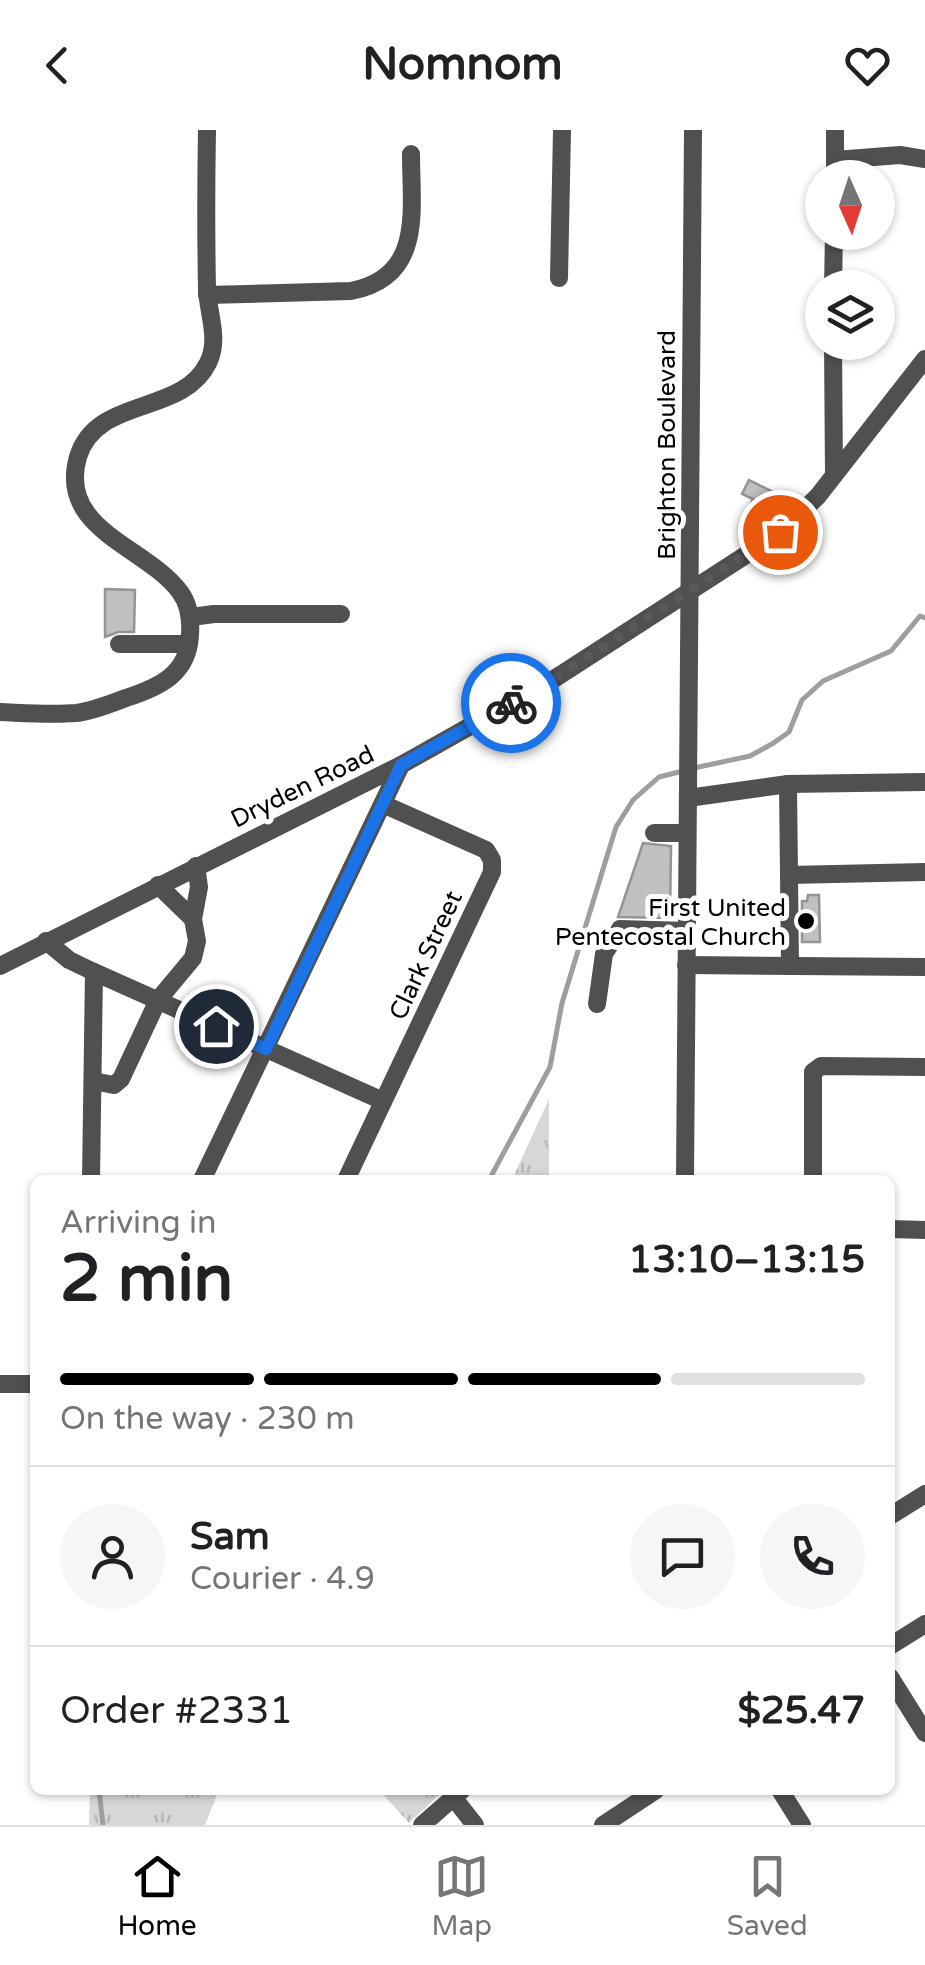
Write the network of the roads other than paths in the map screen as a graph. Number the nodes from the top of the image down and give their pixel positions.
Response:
1 (207, 130) edge
2 (562, 130) edge
3 (693, 130) edge
4 (835, 130) edge
5 (411, 154) dead end
6 (925, 159) edge
7 (835, 160) edge
8 (877, 160) edge
9 (559, 278) dead end
10 (207, 295) junction
11 (925, 359) edge
12 (833, 360) edge
13 (834, 475) junction
14 (689, 592) junction
15 (341, 614) dead end
16 (191, 618) junction
17 (118, 644) dead end
18 (190, 644) junction
19 (0, 712) edge
20 (401, 765) junction
21 (925, 782) edge
22 (788, 784) junction
23 (687, 791) junction
24 (385, 805) junction
25 (654, 833) dead end
26 (687, 833) junction
27 (196, 866) junction
28 (925, 872) edge
29 (789, 874) junction
30 (158, 885) junction
31 (193, 919) junction
32 (687, 930) junction
33 (46, 941) junction
34 (686, 965) junction
35 (0, 966) edge
36 (790, 966) junction
37 (925, 966) edge
38 (94, 972) junction
39 (158, 1000) junction
40 (597, 1004) dead end
41 (266, 1049) junction
42 (925, 1067) edge
43 (93, 1081) junction
44 (383, 1101) junction
45 (91, 1175) edge
46 (204, 1175) edge
47 (348, 1175) edge
48 (685, 1175) edge
49 (813, 1175) edge
50 (895, 1230) edge
51 (925, 1230) edge
52 (0, 1384) edge
53 (30, 1384) edge
54 (925, 1494) edge
55 (895, 1513) edge
56 (925, 1624) edge
57 (895, 1643) edge
58 (895, 1685) edge
59 (925, 1733) edge
60 (457, 1795) edge
61 (459, 1795) edge
62 (648, 1795) edge
63 (783, 1795) edge
64 (422, 1825) edge
65 (475, 1825) edge
66 (603, 1825) edge
67 (802, 1825) edge

1 - 10 street
2 - 9 street
3 - 14 street, Brighton Boulevard
4 - 7 street
5 - 10 street
6 - 8 street
10 - 16 street
11 - 13 street, Dryden Road
12 - 13 street
13 - 14 street, Dryden Road
14 - 20 street, Dryden Road
14 - 23 street, Brighton Boulevard
15 - 16 street
16 - 18 street
17 - 18 street
18 - 19 street
20 - 24 street
20 - 27 street, Dryden Road
21 - 22 street
22 - 23 street
22 - 29 street
23 - 26 street, Brighton Boulevard
24 - 41 street
24 - 44 street, Clark Street
25 - 26 street
26 - 32 street, Brighton Boulevard
27 - 30 street, Dryden Road
27 - 31 street
28 - 29 street
29 - 36 street
30 - 31 street
30 - 33 street, Dryden Road
31 - 39 street
32 - 34 street, Brighton Boulevard
32 - 40 street
33 - 35 street, Dryden Road
33 - 38 street
34 - 36 street
34 - 48 street, Brighton Boulevard
36 - 37 street
38 - 39 street
38 - 43 street
39 - 41 street
39 - 43 street
41 - 44 street
41 - 46 street
42 - 49 street
43 - 45 street
44 - 47 street, Clark Street
50 - 51 street
52 - 53 street
54 - 55 street
56 - 57 street
58 - 59 street
60 - 64 street
61 - 65 street
62 - 66 street
63 - 67 street

